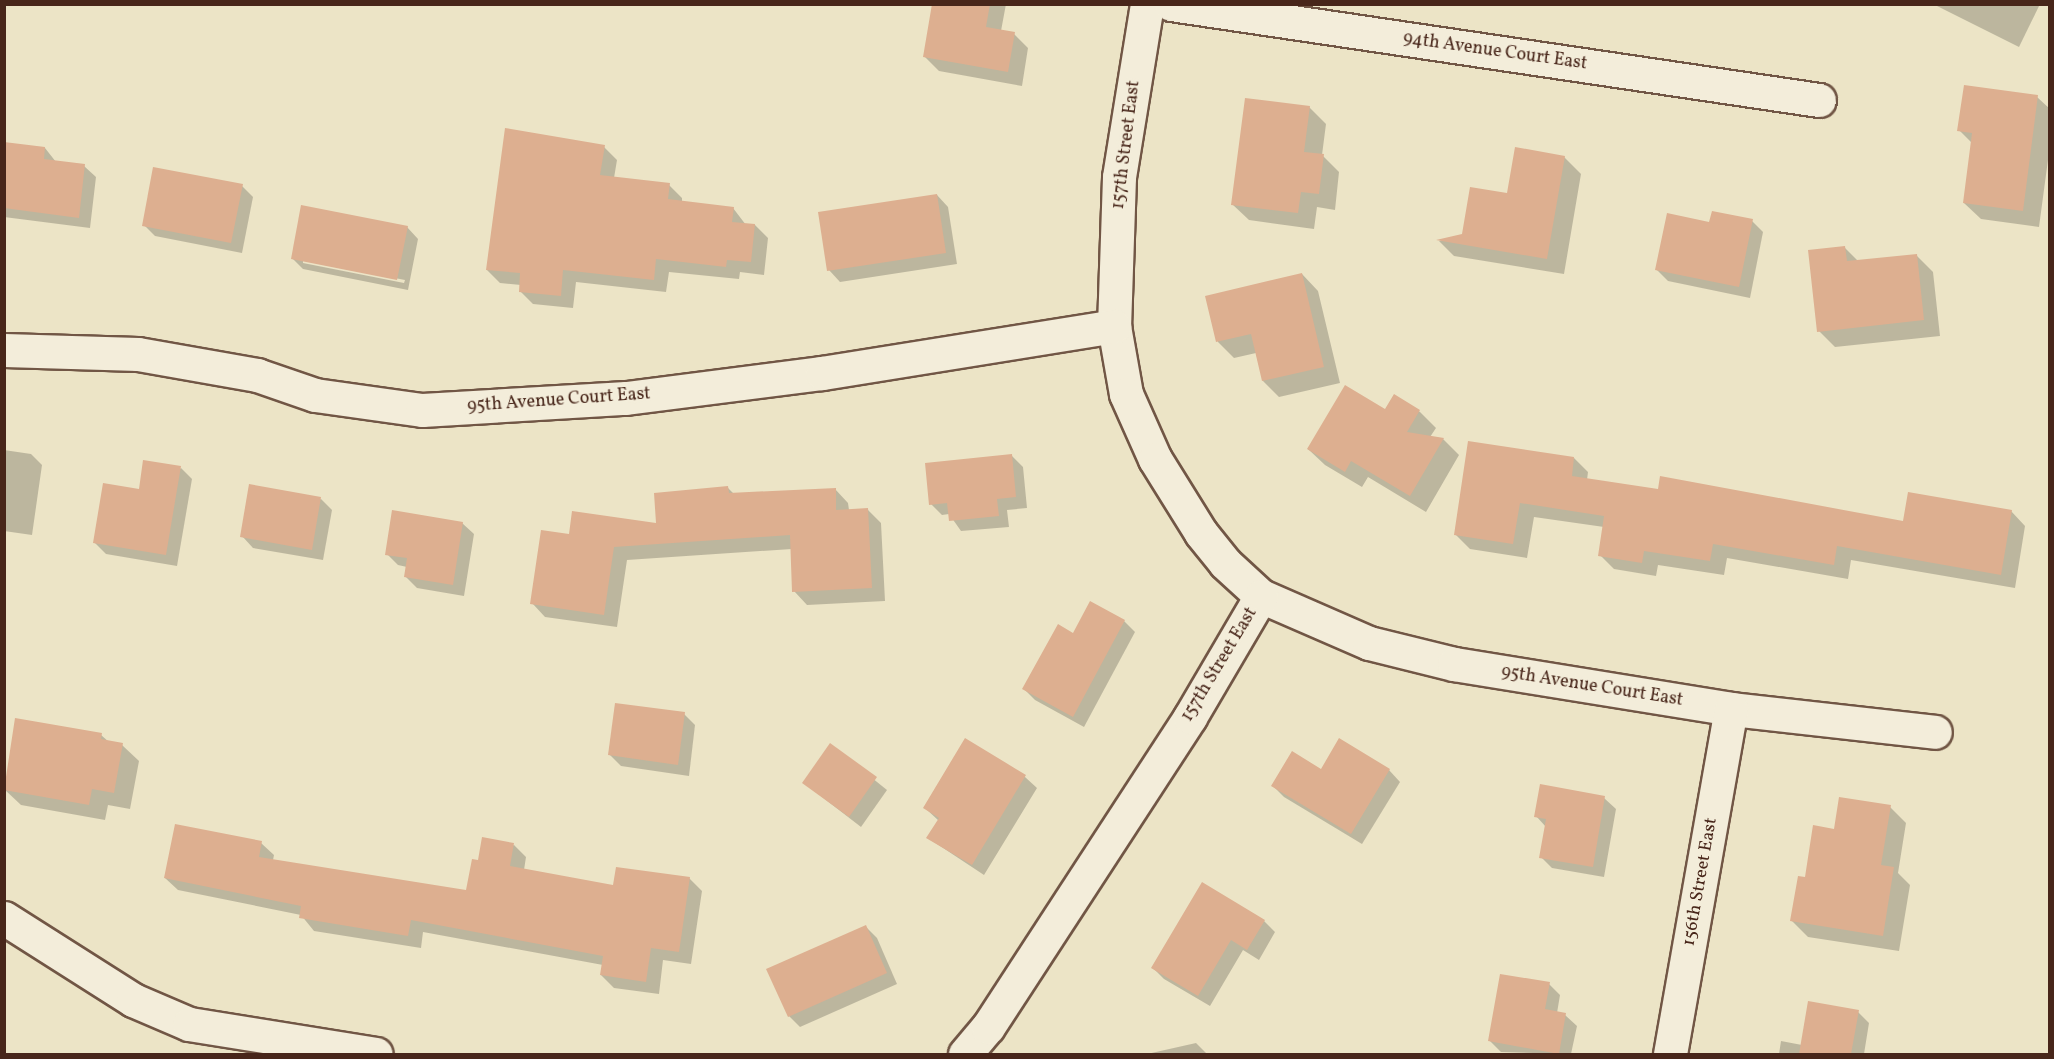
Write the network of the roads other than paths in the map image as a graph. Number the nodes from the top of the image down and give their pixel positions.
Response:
1 (1147, 4) edge
2 (1171, 4) edge
3 (1819, 100) dead end
4 (1114, 326) junction
5 (4, 350) edge
6 (1261, 596) junction
7 (1731, 709) junction
8 (1935, 732) dead end
9 (4, 918) edge
10 (376, 1054) edge
11 (965, 1054) edge
12 (1670, 1054) edge

1 - 4 street, 157th Street East
2 - 3 street, 94th Avenue Court East
4 - 5 street, 95th Avenue Court East
4 - 6 street, 157th Street East
6 - 7 street, 95th Avenue Court East
6 - 11 street, 157th Street East
7 - 8 street, 95th Avenue Court East
7 - 12 street, 156th Street East
9 - 10 street

